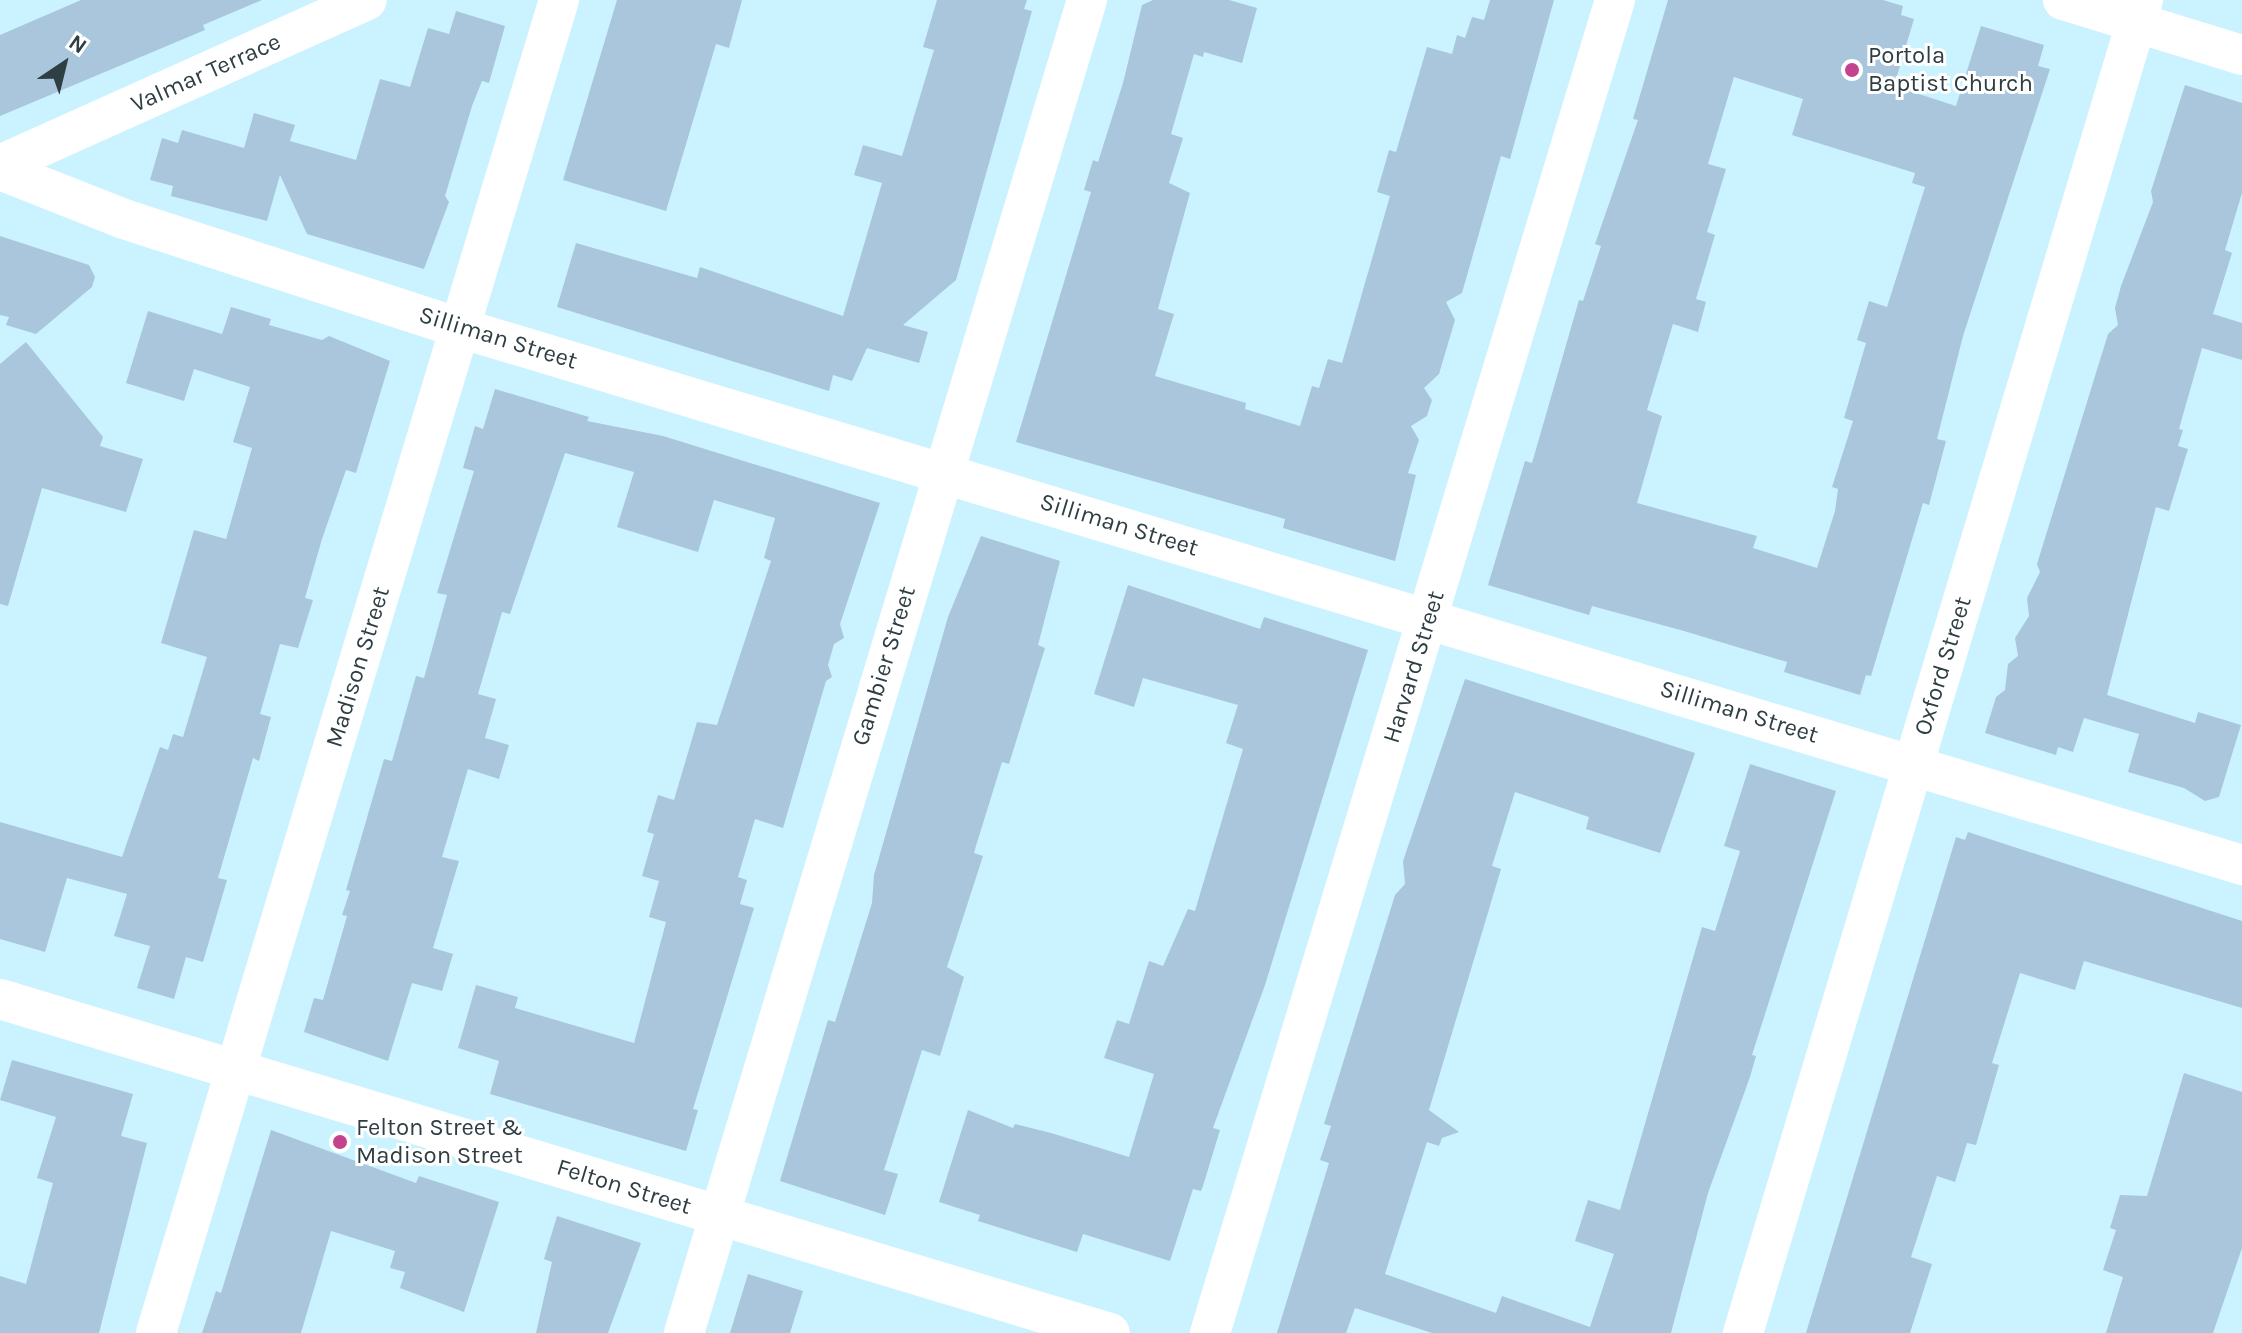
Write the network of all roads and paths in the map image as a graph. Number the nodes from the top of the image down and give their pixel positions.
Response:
1 (367, 0) edge
2 (559, 0) edge
3 (1087, 0) edge
4 (1615, 0) edge
5 (2063, 0) edge
6 (2139, 11) edge
7 (2242, 55) edge
8 (0, 167) edge
9 (460, 328) junction
10 (943, 471) junction
11 (1429, 618) junction
12 (1913, 765) junction
13 (2242, 865) edge
14 (0, 999) edge
15 (236, 1070) junction
16 (719, 1215) junction
17 (156, 1333) edge
18 (684, 1333) edge
19 (1110, 1333) edge
20 (1210, 1333) edge
21 (1743, 1333) edge

1 - 8 street, Valmar Terrace
2 - 9 street, Madison Street
3 - 10 street, Gambier Street
4 - 11 street, Harvard Street
5 - 6 street
6 - 7 street
6 - 12 street, Oxford Street
8 - 9 street, Silliman Street
9 - 10 street, Silliman Street
9 - 15 street, Madison Street
10 - 11 street, Silliman Street
10 - 16 street, Gambier Street
11 - 12 street, Silliman Street
11 - 20 street, Harvard Street
12 - 13 street, Silliman Street
12 - 21 street, Oxford Street
14 - 15 street, Felton Street
15 - 16 street, Felton Street
15 - 17 street, Madison Street
16 - 18 street, Gambier Street
16 - 19 street, Felton Street

